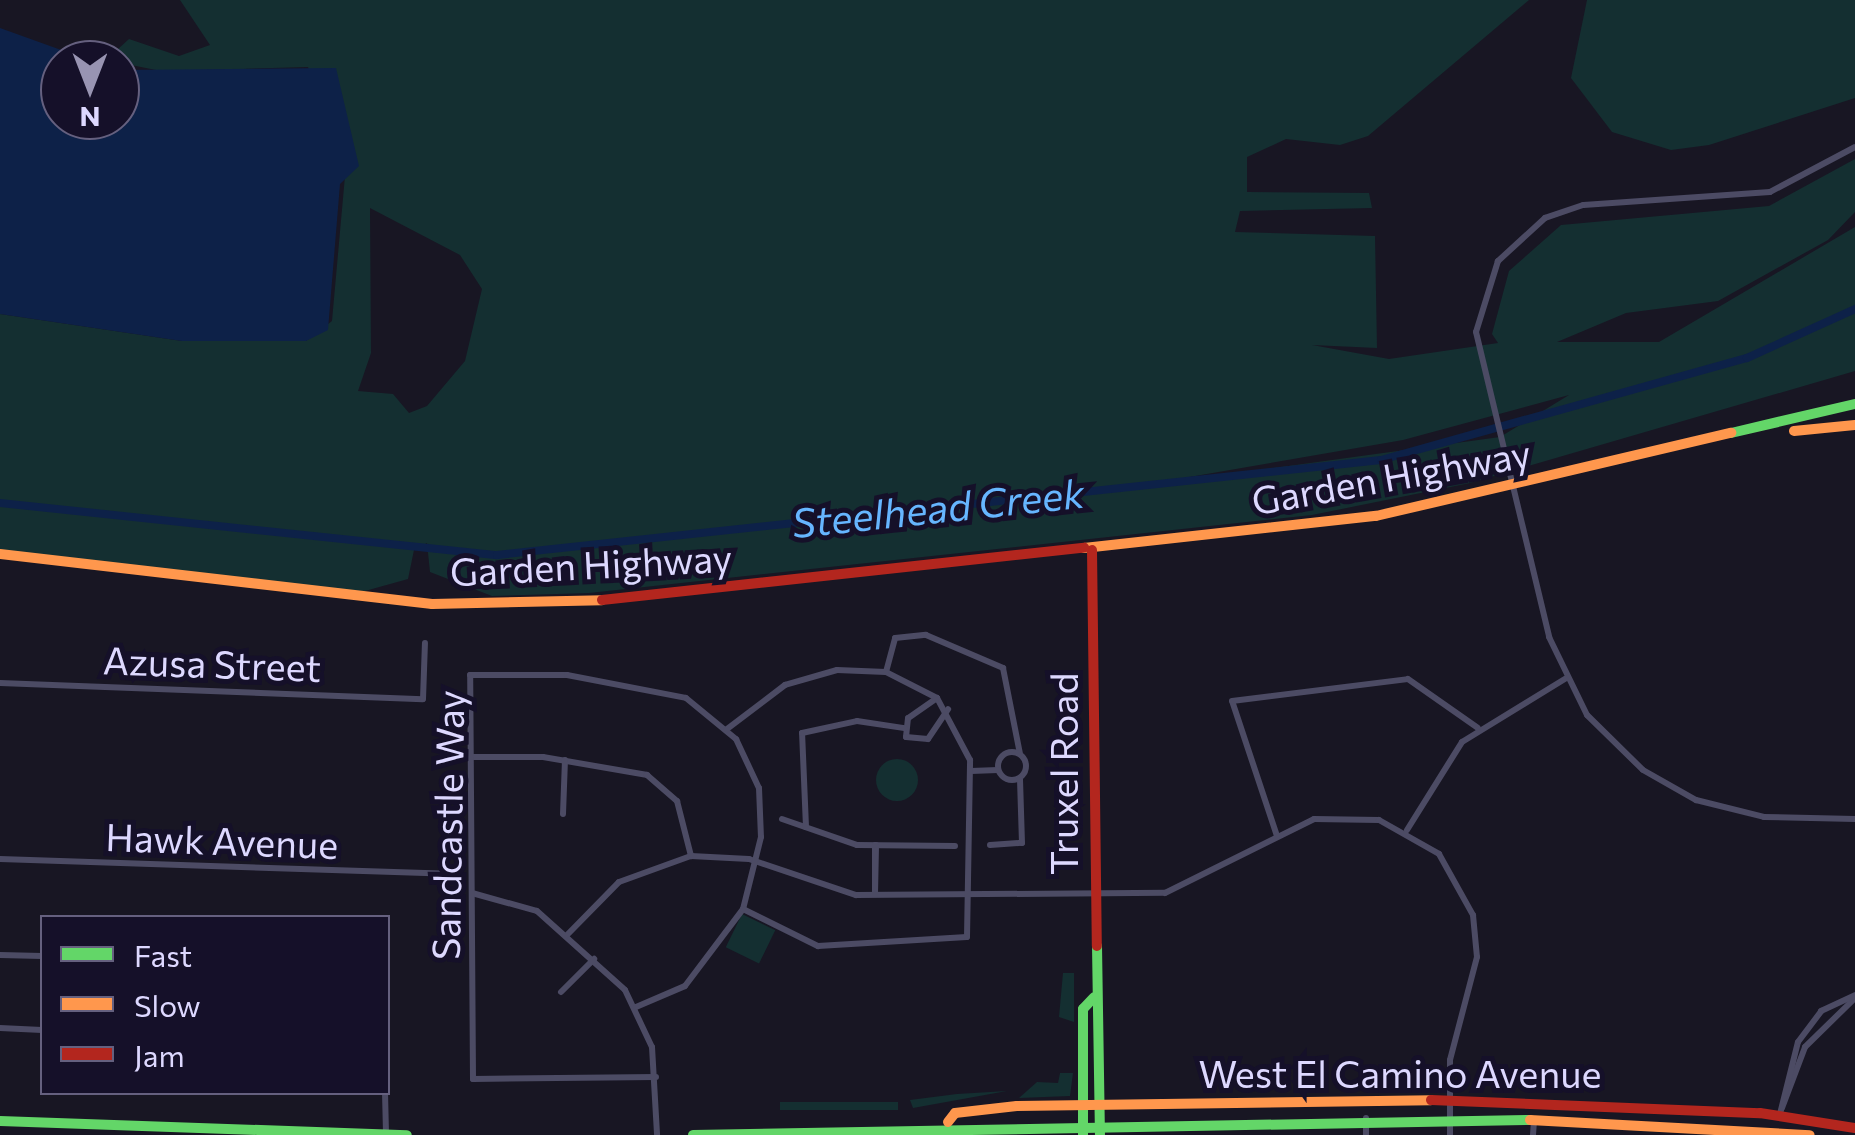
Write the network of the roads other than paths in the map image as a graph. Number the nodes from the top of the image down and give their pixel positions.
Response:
1 (1855, 148) edge
2 (1855, 404) edge
3 (1855, 422) edge
4 (1657, 453) junction
5 (1513, 486) junction
6 (1092, 550) junction
7 (0, 554) edge
8 (424, 643) dead end
9 (886, 672) junction
10 (1566, 679) junction
11 (0, 683) edge
12 (938, 698) junction
13 (948, 709) junction
14 (904, 728) junction
15 (1478, 728) junction
16 (727, 729) junction
17 (1020, 754) junction
18 (470, 757) junction
19 (566, 760) junction
20 (970, 770) junction
21 (998, 770) junction
22 (1020, 778) junction
23 (562, 814) dead end
24 (782, 819) dead end
25 (1855, 819) edge
26 (806, 827) junction
27 (1407, 830) junction
28 (1277, 836) junction
29 (875, 844) junction
30 (990, 845) dead end
31 (955, 846) dead end
32 (690, 856) junction
33 (0, 859) edge
34 (756, 861) junction
35 (441, 874) dead end
36 (1094, 891) junction
37 (472, 893) junction
38 (874, 894) junction
39 (966, 894) junction
40 (742, 909) junction
41 (568, 935) junction
42 (0, 954) edge
43 (40, 956) edge
44 (594, 960) junction
45 (561, 992) dead end
46 (1094, 996) junction
47 (1855, 997) edge
48 (636, 1007) junction
49 (0, 1028) edge
50 (40, 1030) edge
51 (656, 1076) junction
52 (385, 1095) edge
53 (1449, 1099) junction
54 (1100, 1104) junction
55 (1083, 1105) junction
56 (1780, 1114) junction
57 (1449, 1116) junction
58 (1366, 1118) junction
59 (1534, 1118) junction
60 (0, 1121) edge
61 (1621, 1121) junction
62 (948, 1122) junction
63 (1855, 1128) edge
64 (1084, 1129) edge
65 (1100, 1129) edge
66 (224, 1131) edge
67 (1778, 1133) edge
68 (386, 1134) edge
69 (407, 1135) edge
70 (657, 1135) edge
71 (693, 1135) edge
72 (1366, 1135) edge
73 (1450, 1135) edge
74 (1533, 1135) edge
75 (1620, 1135) edge
76 (1810, 1135) edge

1 - 5 street
2 - 4 main road, Garden Highway
3 - 4 main road, Garden Highway
4 - 5 main road, Garden Highway
5 - 6 main road, Garden Highway
5 - 10 street
6 - 7 main road, Garden Highway
6 - 36 main road, Truxel Road
8 - 11 street, Azusa Street
9 - 12 street
9 - 16 street
9 - 17 street
10 - 15 street
10 - 25 street
12 - 13 street
12 - 14 street
13 - 14 street
13 - 20 street
14 - 26 street
15 - 27 street
15 - 28 street
16 - 18 street, Sandcastle Way
16 - 34 street
17 - 21 street
17 - 22 street
18 - 19 street
18 - 37 street, Sandcastle Way
19 - 23 street
19 - 32 street
20 - 21 street
20 - 39 street
21 - 22 street
22 - 30 street
24 - 26 street
26 - 29 street
27 - 28 street
27 - 53 street
28 - 36 street
29 - 31 street
29 - 38 street
32 - 34 street
32 - 41 street
33 - 35 street, Hawk Avenue
34 - 38 street
34 - 40 street
36 - 39 street
36 - 46 main road, Truxel Road
37 - 41 street
37 - 51 street, Sandcastle Way
38 - 39 street
39 - 40 street
40 - 48 street
41 - 44 street
42 - 43 street
44 - 45 street
44 - 48 street
46 - 54 main road, Truxel Road
46 - 55 main road, Truxel Road
47 - 56 street
48 - 51 street
49 - 50 street
51 - 70 street
52 - 68 street
53 - 54 main road, West El Camino Avenue
53 - 56 main road, West El Camino Avenue
53 - 57 street
54 - 55 main road, West El Camino Avenue
54 - 65 main road, Truxel Road
55 - 62 main road, West El Camino Avenue
55 - 64 main road, Truxel Road
56 - 63 main road, West El Camino Avenue
56 - 67 main road
57 - 58 main road, West El Camino Avenue
57 - 59 main road, West El Camino Avenue
57 - 73 street
58 - 65 main road, West El Camino Avenue
58 - 72 street
59 - 61 main road, West El Camino Avenue
59 - 74 street
60 - 66 main road
61 - 67 main road, West El Camino Avenue
61 - 75 street
62 - 64 main road, West El Camino Avenue
62 - 71 main road, West El Camino Avenue
64 - 65 main road, West El Camino Avenue
66 - 68 main road
67 - 76 main road, West El Camino Avenue
68 - 69 main road

